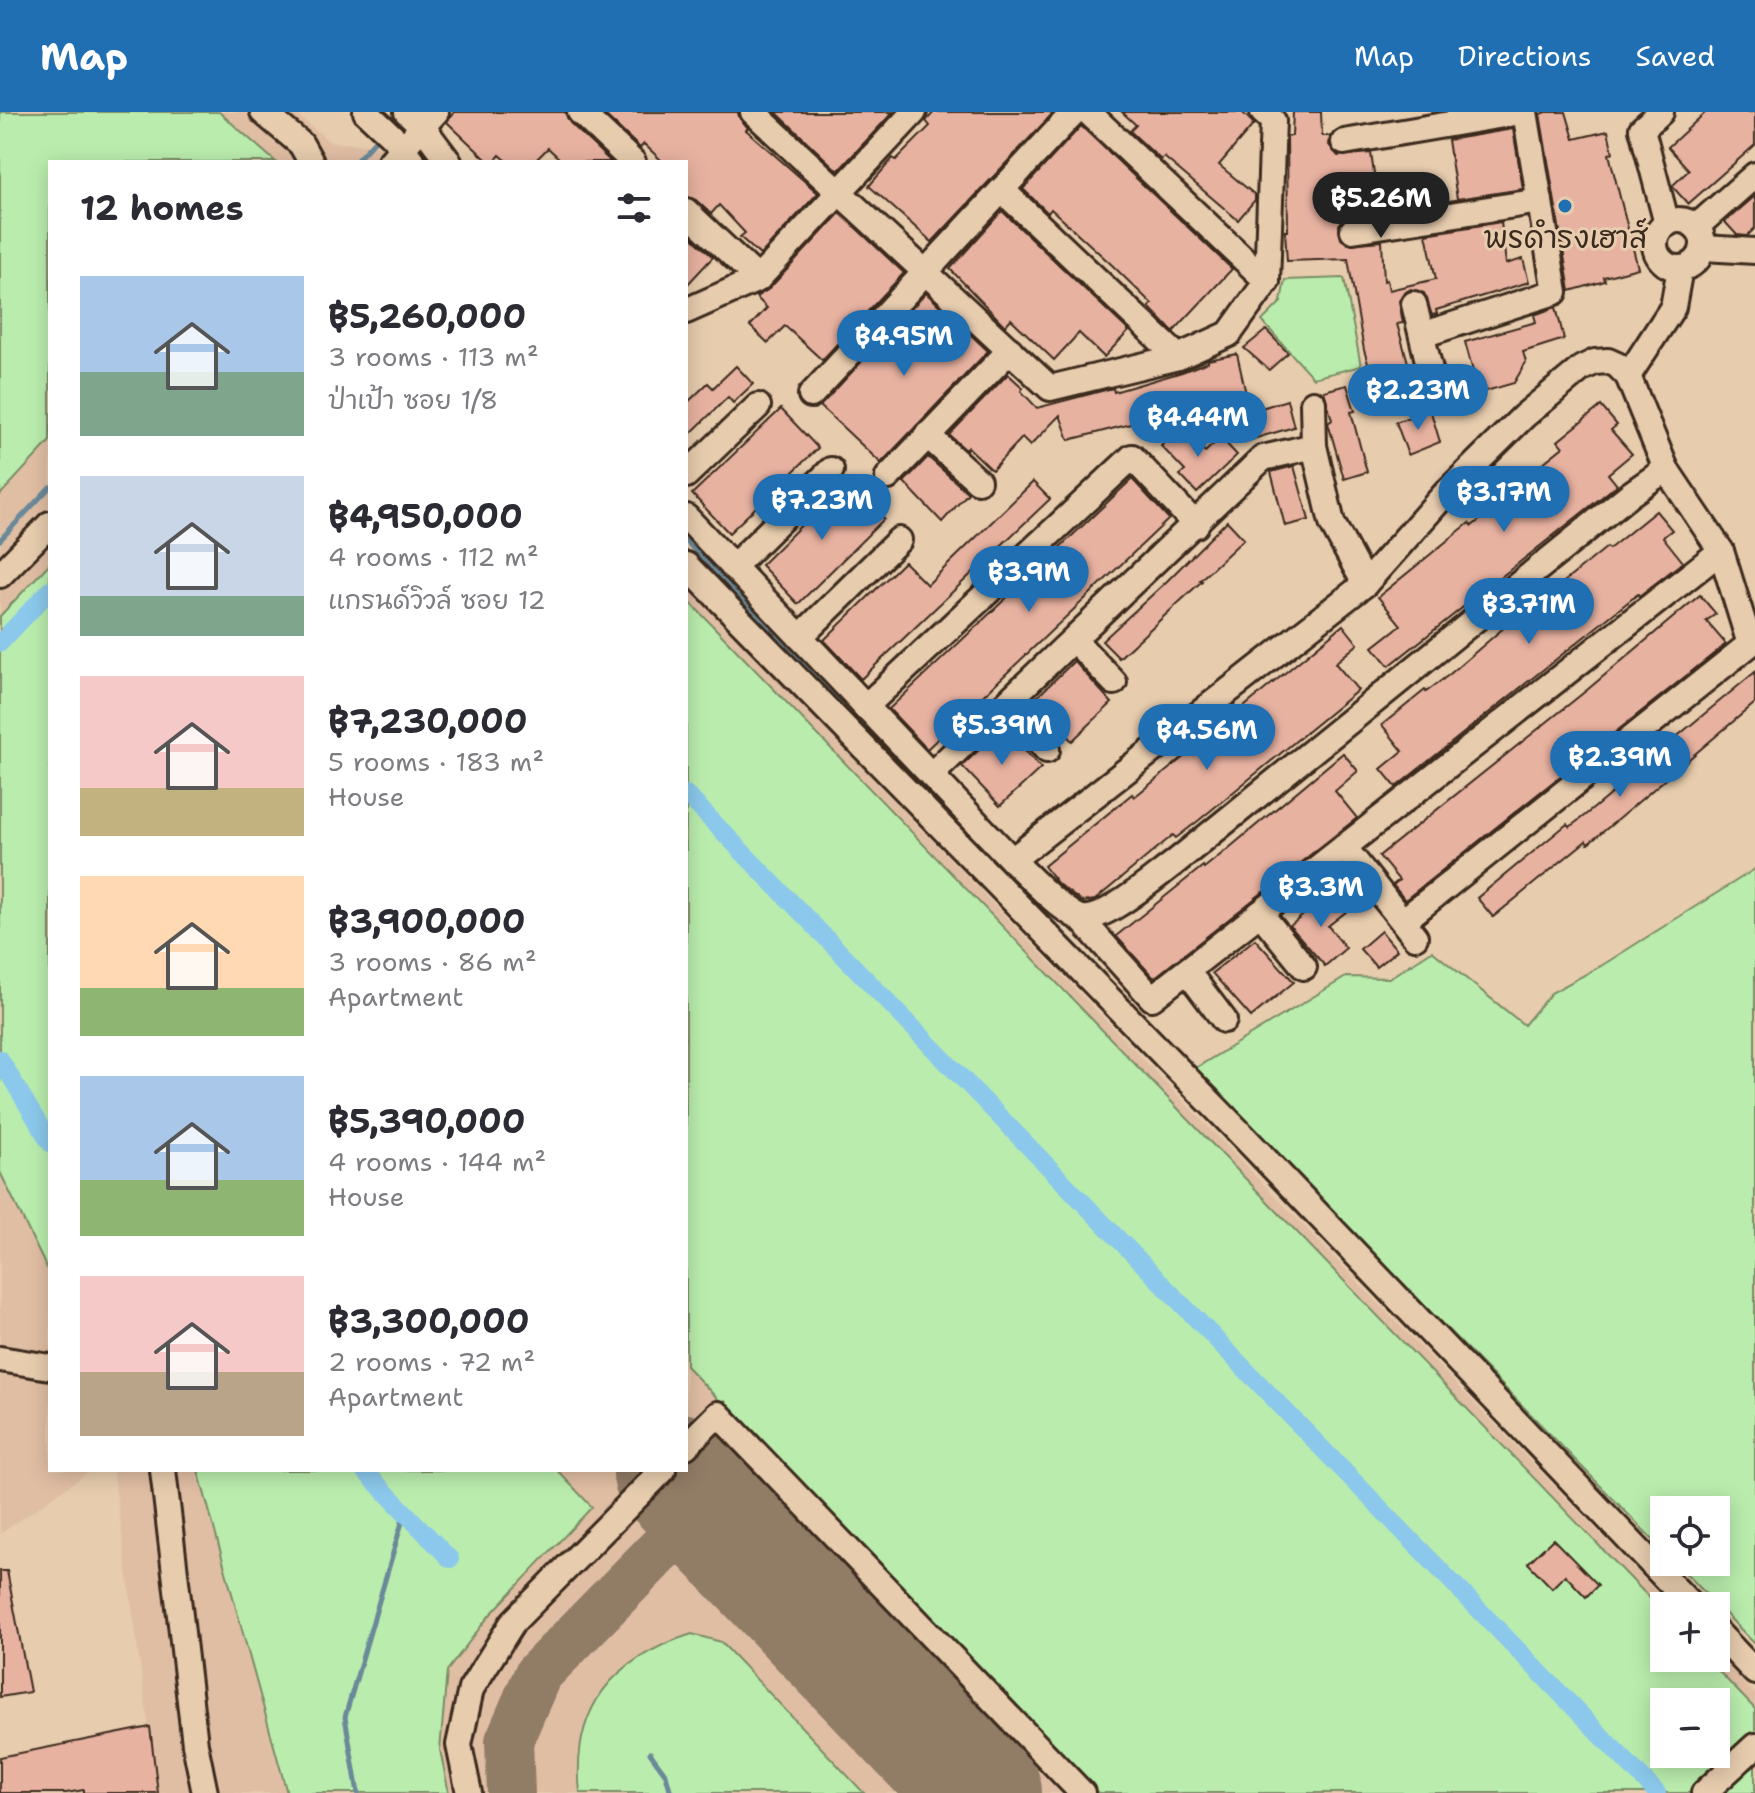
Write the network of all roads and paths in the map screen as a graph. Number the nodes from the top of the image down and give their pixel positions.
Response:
1 (263, 112) edge
2 (580, 112) edge
3 (753, 112) edge
4 (914, 112) edge
5 (1074, 112) edge
6 (1088, 112) edge
7 (1523, 112) edge
8 (1661, 112) edge
9 (371, 115) edge
10 (1268, 117) edge
11 (420, 118) edge
12 (1344, 142) dead end
13 (401, 153) edge
14 (312, 160) edge
15 (448, 160) edge
16 (631, 160) edge
17 (1755, 175) edge
18 (1002, 190) junction
19 (839, 193) junction
20 (1540, 201) junction
21 (688, 213) edge
22 (1667, 224) junction
23 (1353, 230) dead end
24 (1699, 238) junction
25 (1755, 251) edge
26 (1680, 268) junction
27 (926, 271) junction
28 (758, 279) junction
29 (1267, 281) junction
30 (1414, 304) dead end
31 (688, 310) edge
32 (1422, 335) junction
33 (1010, 350) junction
34 (1178, 357) junction
35 (1628, 376) junction
36 (1435, 390) dead end
37 (811, 395) dead end
38 (1313, 403) dead end
39 (758, 406) dead end
40 (927, 435) junction
41 (1314, 446) junction
42 (1666, 469) junction
43 (831, 470) dead end
44 (688, 473) edge
45 (888, 477) dead end
46 (978, 481) dead end
47 (688, 519) edge
48 (1196, 525) junction
49 (48, 526) edge
50 (899, 540) dead end
51 (1721, 551) junction
52 (688, 567) edge
53 (733, 567) junction
54 (0, 575) edge
55 (1365, 584) junction
56 (800, 637) junction
57 (1074, 640) junction
58 (1114, 682) dead end
59 (1005, 705) junction
60 (865, 707) junction
61 (1047, 750) dead end
62 (931, 775) junction
63 (1344, 847) junction
64 (1012, 860) junction
65 (1260, 913) junction
66 (1080, 918) junction
67 (1304, 967) dead end
68 (1187, 971) junction
69 (1224, 1020) dead end
70 (0, 1359) edge
71 (47, 1363) edge
72 (688, 1444) edge
73 (163, 1472) edge
74 (661, 1472) edge
75 (1679, 1592) edge
76 (1730, 1646) edge
77 (1755, 1672) edge
78 (1755, 1746) edge
79 (205, 1793) edge
80 (469, 1793) edge
81 (1082, 1793) edge
82 (1704, 1793) edge

1 - 14 street
2 - 16 street
3 - 19 street
4 - 19 street
5 - 18 street
6 - 29 street
7 - 12 street
7 - 20 street
8 - 22 street
9 - 13 street
10 - 29 street
11 - 13 street
11 - 15 street
17 - 24 street
18 - 27 street
18 - 34 street
19 - 27 street
19 - 28 street
20 - 23 street
20 - 32 street
21 - 28 street
22 - 24 street
22 - 26 street
24 - 25 street
24 - 26 street
26 - 35 street
27 - 33 street
27 - 37 street
28 - 31 street
29 - 34 street
30 - 32 street
32 - 36 street
33 - 34 street
33 - 40 street
35 - 42 street
35 - 55 street
38 - 41 street
39 - 44 street
40 - 45 street
40 - 46 street
41 - 48 street
41 - 55 street
42 - 51 street
42 - 66 street
43 - 53 street
47 - 53 street
48 - 57 street
48 - 60 street
49 - 54 street
50 - 56 street
51 - 63 street
51 - 63 street
52 - 75 street
53 - 56 street
55 - 64 street
56 - 60 street
57 - 58 street
57 - 59 street
59 - 61 street
59 - 62 street
60 - 62 street
62 - 64 street
63 - 65 street
64 - 66 street
65 - 67 street
65 - 68 street
66 - 68 street
68 - 69 street
70 - 71 street
72 - 81 street
73 - 79 street
74 - 80 street
76 - 77 street
78 - 82 street

